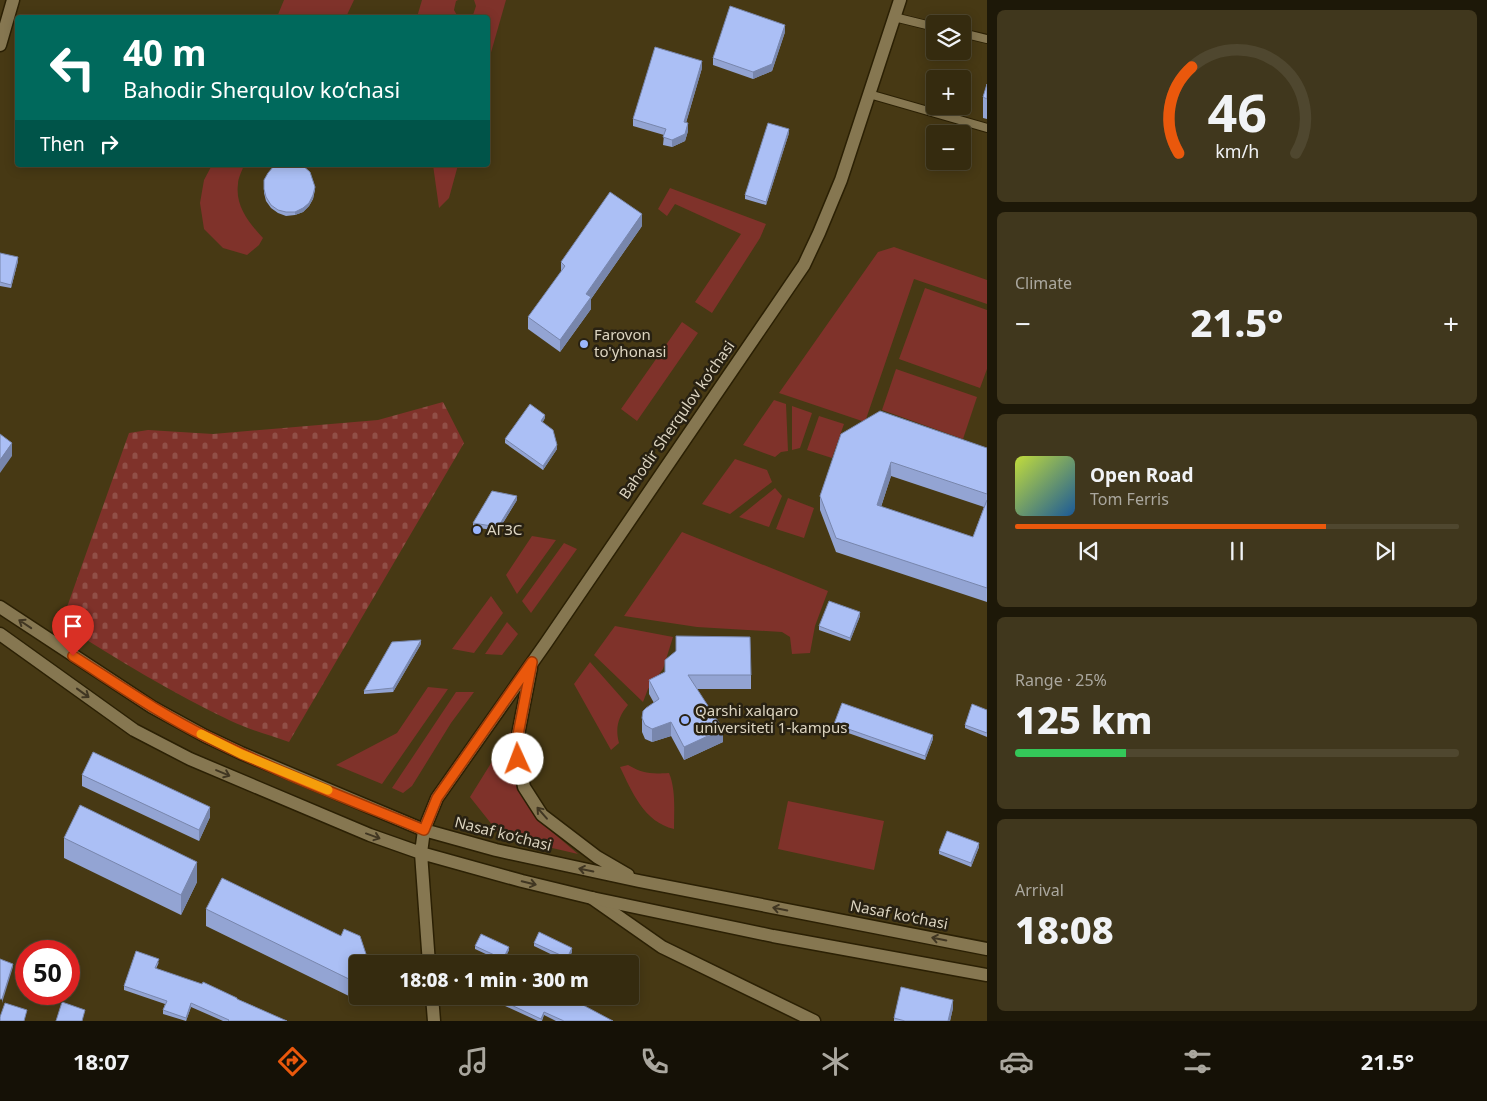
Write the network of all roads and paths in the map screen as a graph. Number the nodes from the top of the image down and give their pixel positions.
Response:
1 (13, 0) edge
2 (900, 0) edge
3 (894, 17) junction
4 (926, 25) edge
5 (971, 36) edge
6 (987, 40) edge
7 (0, 45) edge
8 (869, 94) junction
9 (987, 128) edge
10 (0, 607) edge
11 (0, 634) edge
12 (532, 662) junction
13 (424, 830) junction
14 (421, 853) junction
15 (638, 882) junction
16 (592, 898) junction
17 (987, 949) edge
18 (428, 955) edge
19 (987, 975) edge
20 (433, 1005) edge
21 (434, 1021) edge
22 (814, 1021) edge

1 - 7 main road
2 - 3 main road, Bahodir Sherqulov ko‘chasi
3 - 4 lane
3 - 8 main road, Bahodir Sherqulov ko‘chasi
5 - 6 lane
8 - 9 lane
8 - 12 main road, Bahodir Sherqulov ko‘chasi
13 -> 10 main road, Nasaf ko‘chasi
11 -> 14 main road
12 - 13 main road, Bahodir Sherqulov ko‘chasi
15 -> 12 main road
13 - 14 main road, Bahodir Sherqulov ko‘chasi
15 -> 13 main road, Nasaf ko‘chasi
14 -> 16 main road
14 - 18 main road, Bahodir Sherqulov ko‘chasi
17 -> 15 main road, Nasaf ko‘chasi
16 - 19 main road
16 - 22 main road
20 - 21 main road

